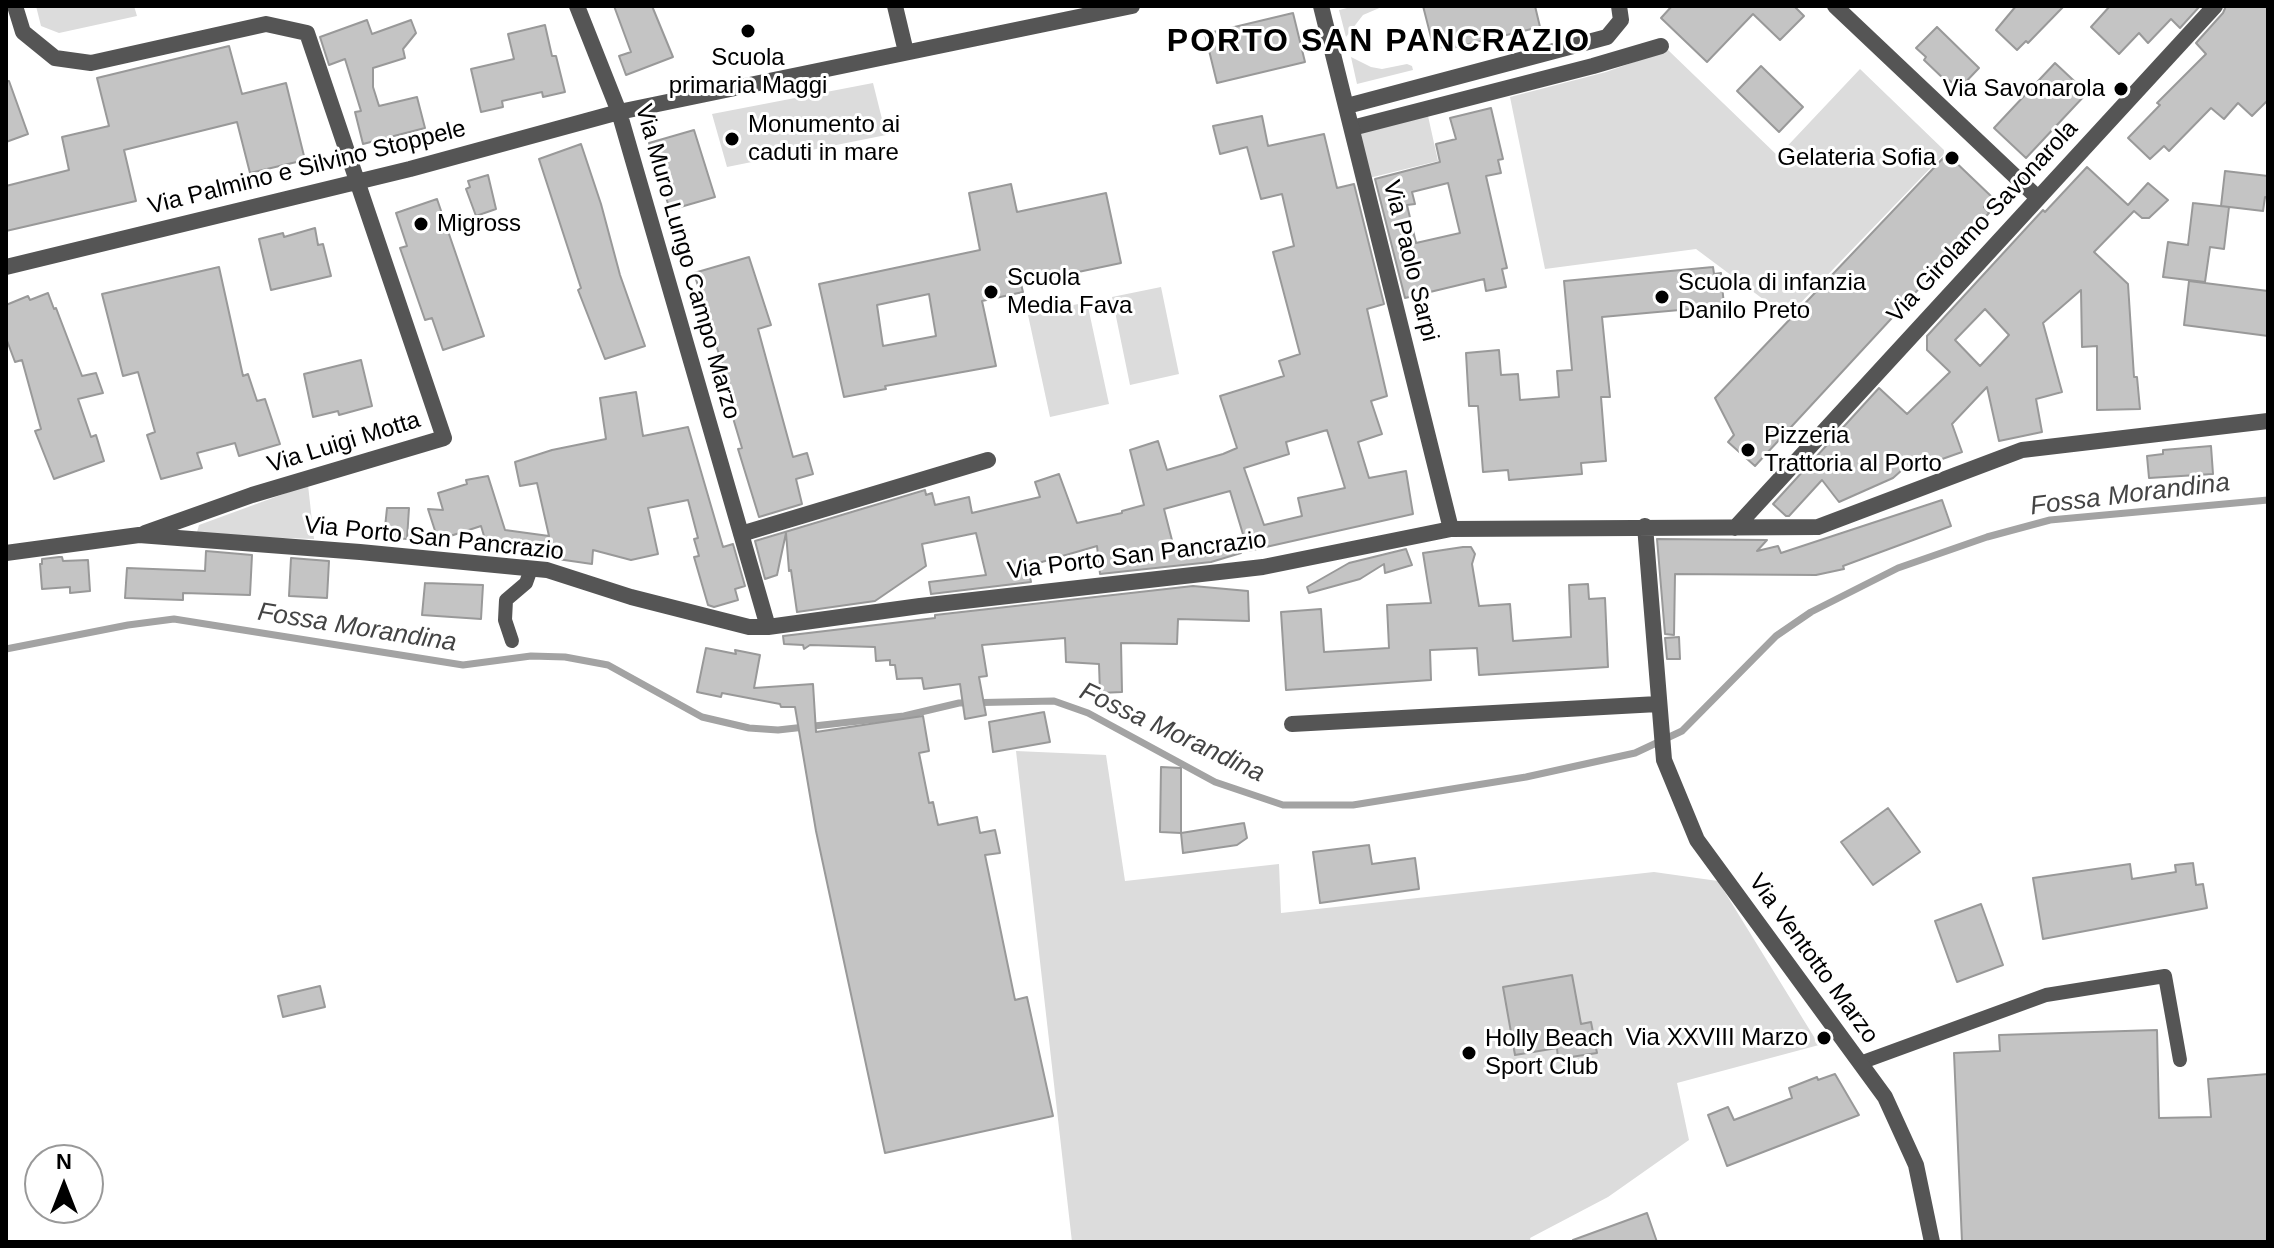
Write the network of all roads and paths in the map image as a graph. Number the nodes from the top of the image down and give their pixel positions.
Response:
1 (15, 6) edge
2 (577, 6) edge
3 (895, 6) edge
4 (1130, 6) edge
5 (1321, 6) edge
6 (1619, 6) edge
7 (1835, 6) edge
8 (2215, 6) edge
9 (1661, 46) dead end
10 (906, 52) junction
11 (1347, 106) junction
12 (619, 112) junction
13 (1352, 128) junction
14 (356, 182) junction
15 (2038, 198) junction
16 (6, 267) edge
17 (2268, 421) edge
18 (988, 460) dead end
19 (1754, 506) junction
20 (1645, 526) junction
21 (1762, 527) junction
22 (1735, 528) junction
23 (1451, 529) junction
24 (741, 534) junction
25 (139, 535) junction
26 (6, 553) edge
27 (531, 569) junction
28 (768, 627) junction
29 (512, 641) dead end
30 (1658, 704) junction
31 (1292, 724) dead end
32 (2180, 1060) dead end
33 (1860, 1063) junction
34 (1932, 1242) edge

1 - 14 street
2 - 12 street, Via Muro Lungo Campo Marzo
3 - 10 street
4 - 10 street, Via Palmino e Silvino Stoppele
5 - 11 street, Via Paolo Sarpi
6 - 11 street
7 - 15 street
8 - 15 street, Via Girolamo Savonarola
9 - 13 street
10 - 12 street, Via Palmino e Silvino Stoppele
11 - 13 street, Via Paolo Sarpi
12 - 14 street, Via Palmino e Silvino Stoppele
12 - 24 street, Via Muro Lungo Campo Marzo
13 - 23 street, Via Paolo Sarpi
14 - 16 street, Via Palmino e Silvino Stoppele
14 - 25 street, Via Luigi Motta
15 - 19 street, Via Girolamo Savonarola
17 - 21 street, Via Porto San Pancrazio
18 - 24 street
19 - 21 street
19 - 22 street, Via Girolamo Savonarola
20 - 22 street, Via Porto San Pancrazio
20 - 23 street, Via Porto San Pancrazio
20 - 30 street, Via Ventotto Marzo
21 - 22 street, Via Porto San Pancrazio
23 - 28 street, Via Porto San Pancrazio
24 - 28 street, Via Muro Lungo Campo Marzo
25 - 26 street, Via Porto San Pancrazio
25 - 27 street, Via Porto San Pancrazio
27 - 28 street, Via Porto San Pancrazio
27 - 29 lane
30 - 31 street
30 - 33 street, Via Ventotto Marzo
32 - 33 lane
33 - 34 street, Via Ventotto Marzo

